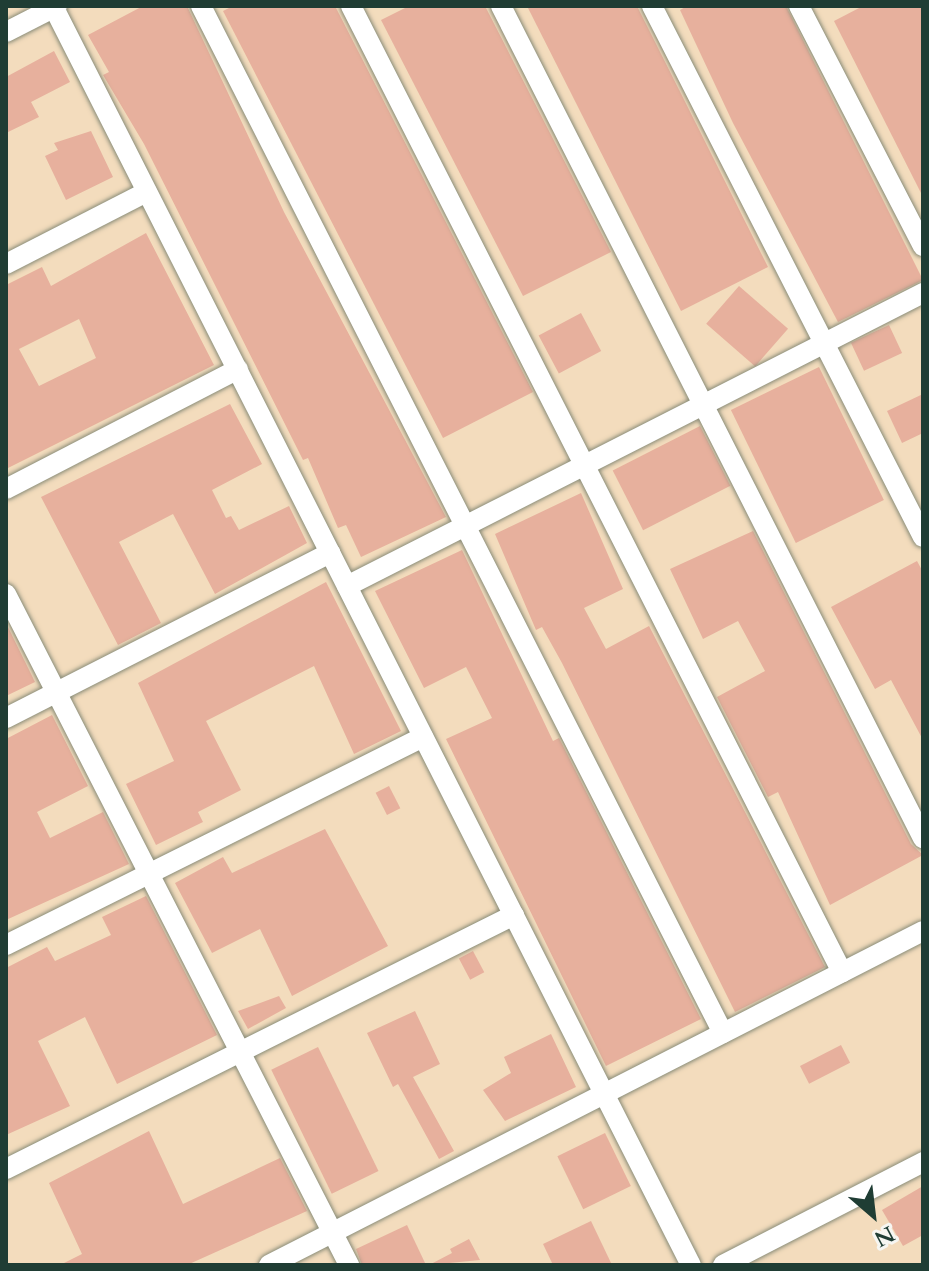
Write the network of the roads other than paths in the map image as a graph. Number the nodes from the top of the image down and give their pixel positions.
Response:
1 (201, 6) edge
2 (351, 6) edge
3 (501, 6) edge
4 (652, 6) edge
5 (799, 6) edge
6 (55, 7) edge
7 (6, 32) edge
8 (147, 192) junction
9 (923, 246) edge
10 (6, 264) edge
11 (923, 293) edge
12 (824, 343) junction
13 (238, 369) junction
14 (703, 405) junction
15 (585, 465) junction
16 (6, 489) edge
17 (465, 527) junction
18 (923, 537) edge
19 (330, 553) junction
20 (347, 586) junction
21 (6, 594) edge
22 (54, 693) junction
23 (6, 718) edge
24 (423, 737) junction
25 (923, 838) edge
26 (148, 874) junction
27 (514, 915) junction
28 (923, 931) edge
29 (6, 945) edge
30 (842, 972) junction
31 (723, 1033) junction
32 (239, 1052) junction
33 (604, 1094) junction
34 (923, 1162) edge
35 (6, 1169) edge
36 (332, 1233) junction
37 (269, 1265) edge
38 (349, 1265) edge
39 (691, 1265) edge
40 (723, 1265) edge

1 - 17 street
2 - 15 street
3 - 14 street
4 - 12 street
5 - 9 street
6 - 7 street
6 - 8 street
8 - 10 street
8 - 13 street
11 - 12 street
12 - 14 street
12 - 18 street
13 - 16 street
13 - 19 street
14 - 15 street
14 - 25 street
15 - 17 street
15 - 30 street
17 - 20 street
17 - 31 street
19 - 20 street
19 - 22 street
20 - 24 street
21 - 22 street
22 - 23 street
22 - 26 street
24 - 26 street
24 - 27 street
26 - 29 street
26 - 32 street
27 - 32 street
27 - 33 street
28 - 30 street
30 - 31 street
31 - 33 street
32 - 35 street
32 - 36 street
33 - 36 street
33 - 39 street
34 - 40 street
36 - 37 street
36 - 38 street

